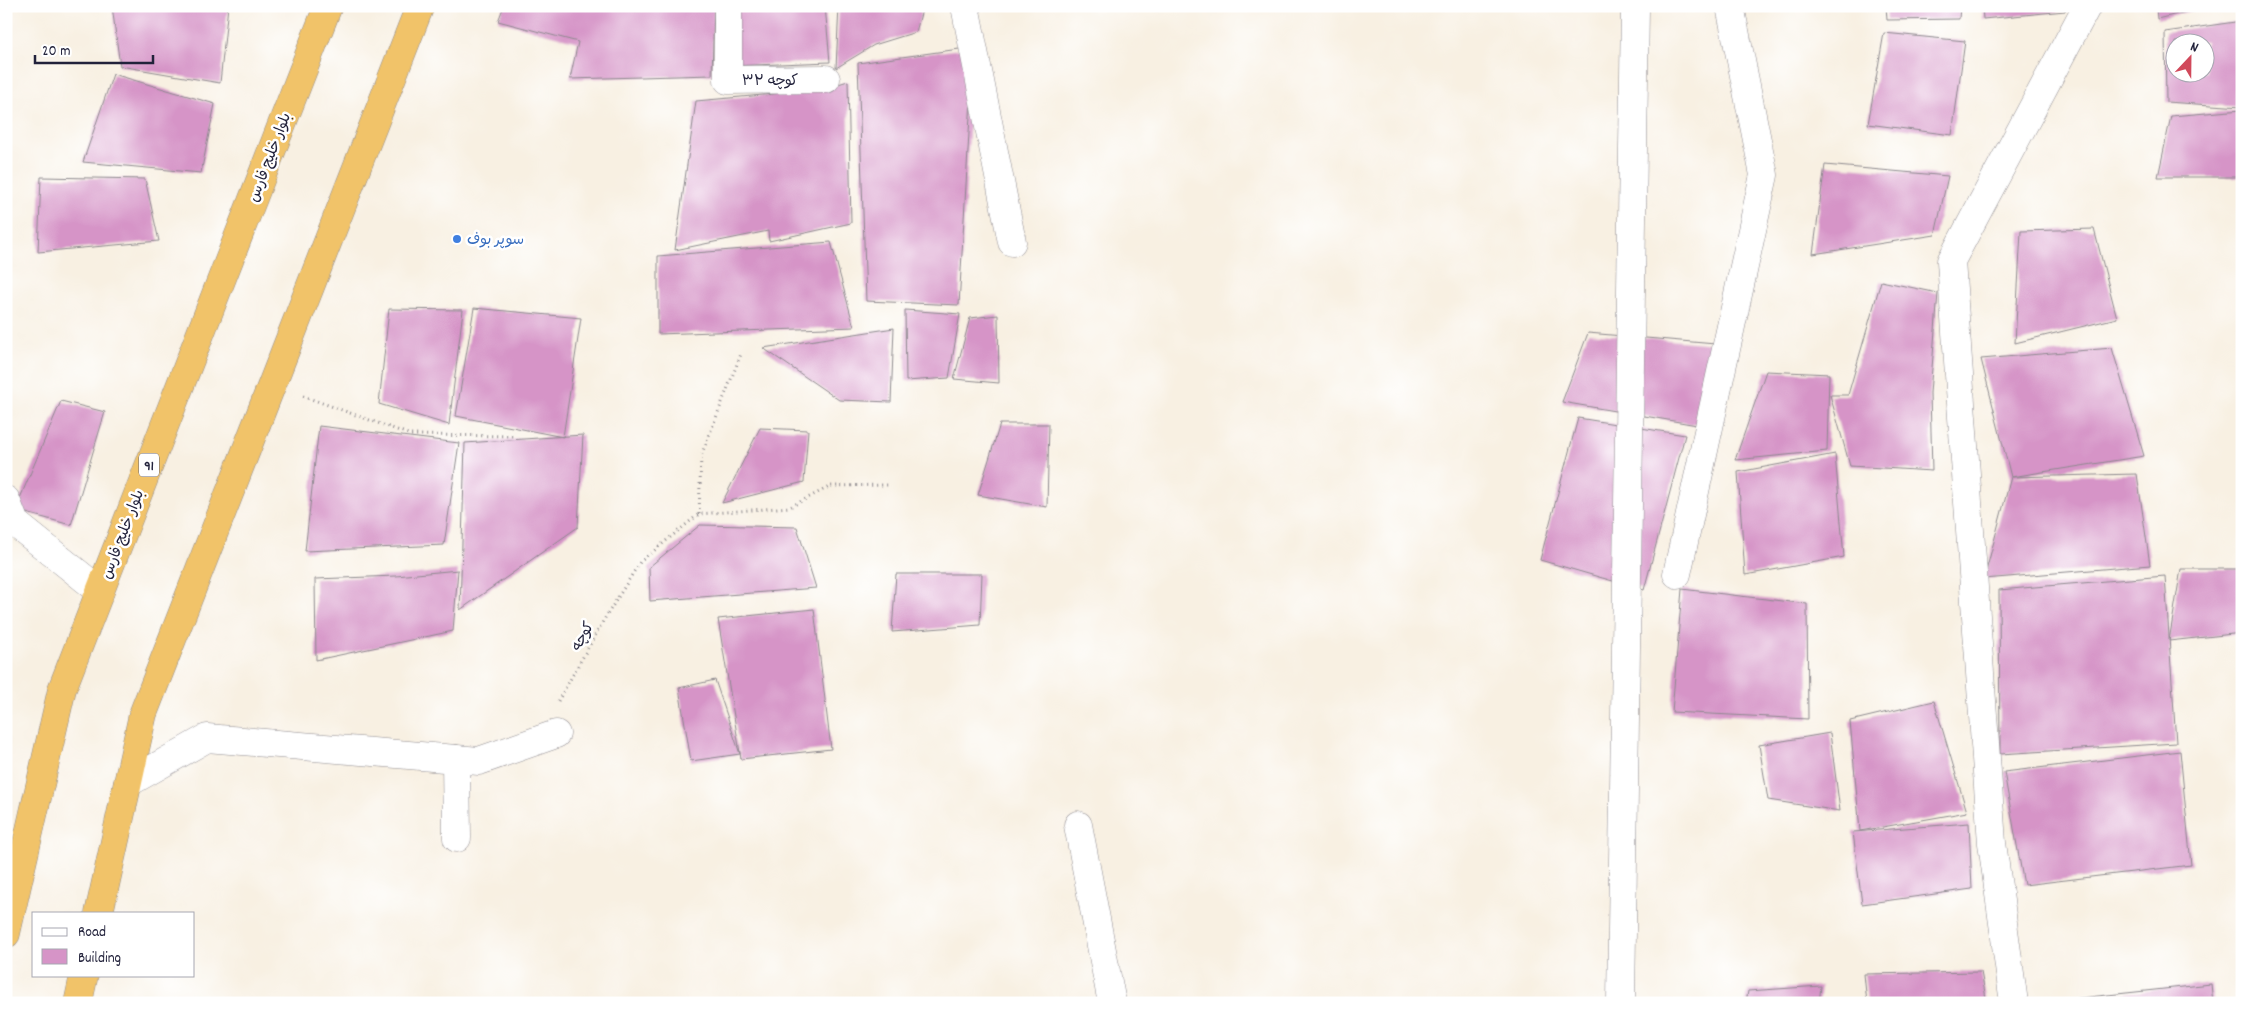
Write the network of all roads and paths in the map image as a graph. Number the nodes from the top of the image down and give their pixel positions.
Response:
1 (328, 6) edge
2 (420, 6) edge
3 (728, 6) edge
4 (965, 6) edge
5 (1635, 6) edge
6 (1730, 6) edge
7 (2087, 6) edge
8 (826, 80) dead end
9 (1012, 242) dead end
10 (741, 354) dead end
11 (272, 384) junction
12 (516, 436) dead end
13 (888, 485) dead end
14 (6, 500) edge
15 (699, 514) junction
16 (1677, 574) dead end
17 (100, 591) junction
18 (555, 720) joint
19 (456, 759) junction
20 (128, 783) junction
21 (1078, 825) dead end
22 (457, 838) dead end
23 (99, 912) edge
24 (6, 934) edge
25 (84, 976) edge
26 (78, 1003) edge
27 (1112, 1003) edge
28 (1621, 1003) edge
29 (2014, 1003) edge

1 - 17 highway, بلوار خلیج فارس / 91
2 - 11 highway
3 - 8 street, کوچه ۳۲
4 - 9 street
5 - 28 street
6 - 16 street
7 - 29 street
10 - 15 path
11 - 12 path
11 - 20 highway
13 - 15 path
14 - 17 street
15 - 18 path, کوچه
17 - 24 highway, بلوار خلیج فارس / 91
18 - 19 street
19 - 20 street
19 - 22 street
20 - 23 highway
21 - 27 street
25 - 26 highway

